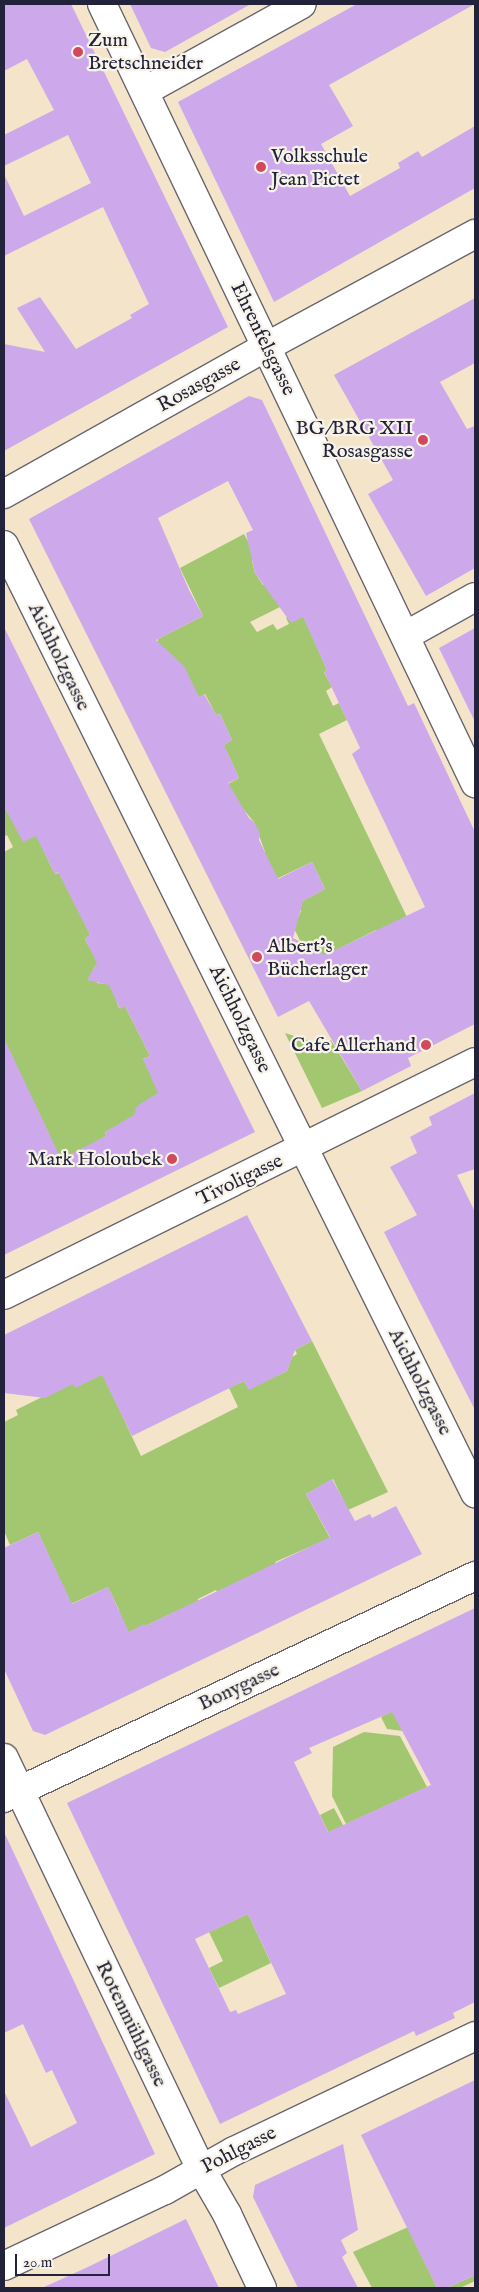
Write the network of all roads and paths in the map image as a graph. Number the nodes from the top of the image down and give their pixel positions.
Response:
1 (102, 4) edge
2 (302, 4) edge
3 (144, 91) junction
4 (475, 234) edge
5 (266, 347) junction
6 (4, 494) edge
7 (4, 545) edge
8 (475, 597) edge
9 (405, 636) junction
10 (475, 783) edge
11 (475, 1062) edge
12 (304, 1149) junction
13 (4, 1296) edge
14 (475, 1493) edge
15 (475, 1576) edge
16 (4, 1758) edge
17 (12, 1795) edge
18 (475, 2036) edge
19 (201, 2169) junction
20 (4, 2266) edge
21 (262, 2288) edge

1 - 3 street, Ehrenfelsgasse
2 - 3 street
3 - 5 street, Ehrenfelsgasse
4 - 5 street, Rosasgasse
5 - 6 street, Rosasgasse
5 - 9 street, Ehrenfelsgasse
7 - 12 street, Aichholzgasse
8 - 9 street
9 - 10 street, Ehrenfelsgasse
11 - 12 street, Tivoligasse
12 - 13 street, Tivoligasse
12 - 14 street, Aichholzgasse
15 - 17 street, Bonygasse
16 - 17 street, Rotenmühlgasse
17 - 19 street, Rotenmühlgasse
18 - 19 street, Pohlgasse
19 - 20 street, Pohlgasse
19 - 21 street, Rotenmühlgasse

